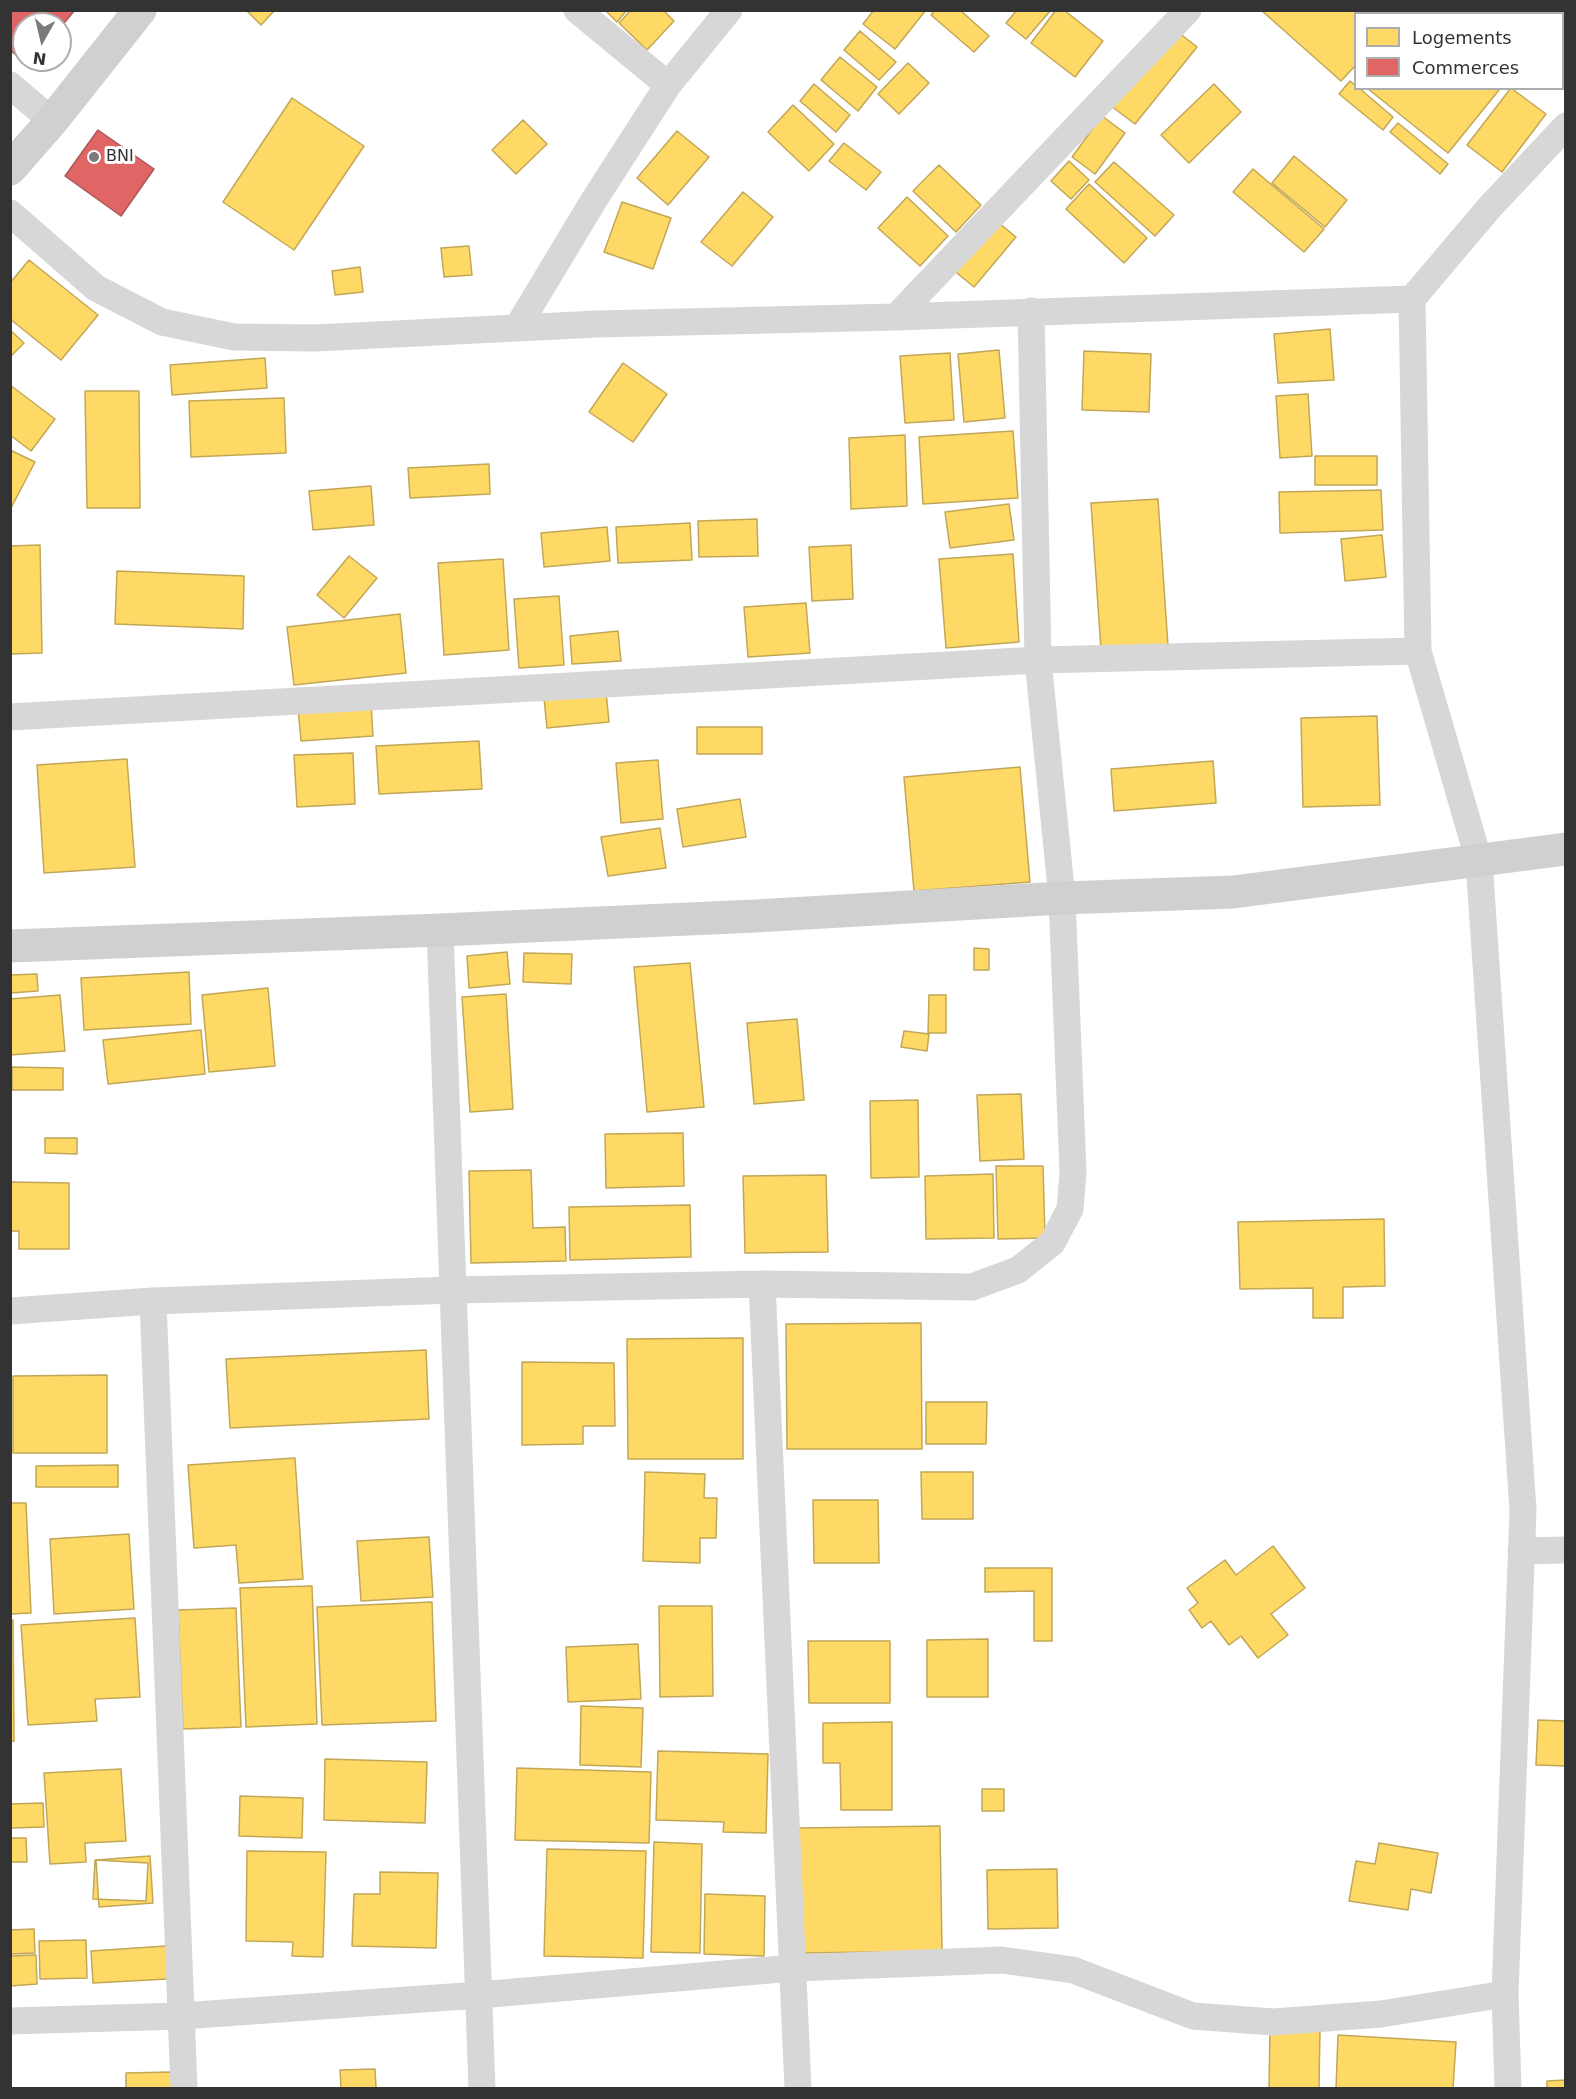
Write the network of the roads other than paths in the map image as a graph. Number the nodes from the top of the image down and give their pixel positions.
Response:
1 (140, 10) edge
2 (577, 10) edge
3 (729, 10) edge
4 (1188, 10) edge
5 (10, 85) edge
6 (668, 85) junction
7 (52, 122) junction
8 (1566, 126) edge
9 (10, 169) edge
10 (10, 213) edge
11 (1412, 299) junction
12 (1031, 311) junction
13 (896, 317) junction
14 (517, 328) junction
15 (1418, 651) junction
16 (1038, 660) junction
17 (10, 717) edge
18 (1566, 849) edge
19 (1479, 861) junction
20 (1062, 898) junction
21 (440, 930) junction
22 (10, 945) edge
23 (762, 1284) junction
24 (453, 1290) junction
25 (153, 1301) junction
26 (10, 1311) edge
27 (1566, 1550) edge
28 (1521, 1551) junction
29 (793, 1968) junction
30 (1505, 1994) junction
31 (479, 1995) junction
32 (181, 2016) junction
33 (10, 2020) edge
34 (183, 2088) edge
35 (482, 2088) edge
36 (798, 2088) edge
37 (1508, 2088) edge

1 - 7 main road
2 - 6 street
3 - 6 street
4 - 13 street
5 - 7 street
6 - 14 street
7 - 9 main road
8 - 11 street
10 - 14 street
11 - 12 street
11 - 15 street
12 - 13 street
12 - 16 street
13 - 14 street
15 - 16 street
15 - 19 street
16 - 17 street
16 - 20 street
18 - 19 main road
19 - 20 main road
19 - 28 street
20 - 21 main road
20 - 23 street
21 - 22 main road
21 - 24 street
23 - 24 street
23 - 29 street
24 - 25 street
24 - 31 street
25 - 26 street
25 - 32 street
27 - 28 street
28 - 30 street
29 - 30 street
29 - 31 street
29 - 36 street
30 - 37 street
31 - 32 street
31 - 35 street
32 - 33 street
32 - 34 street

